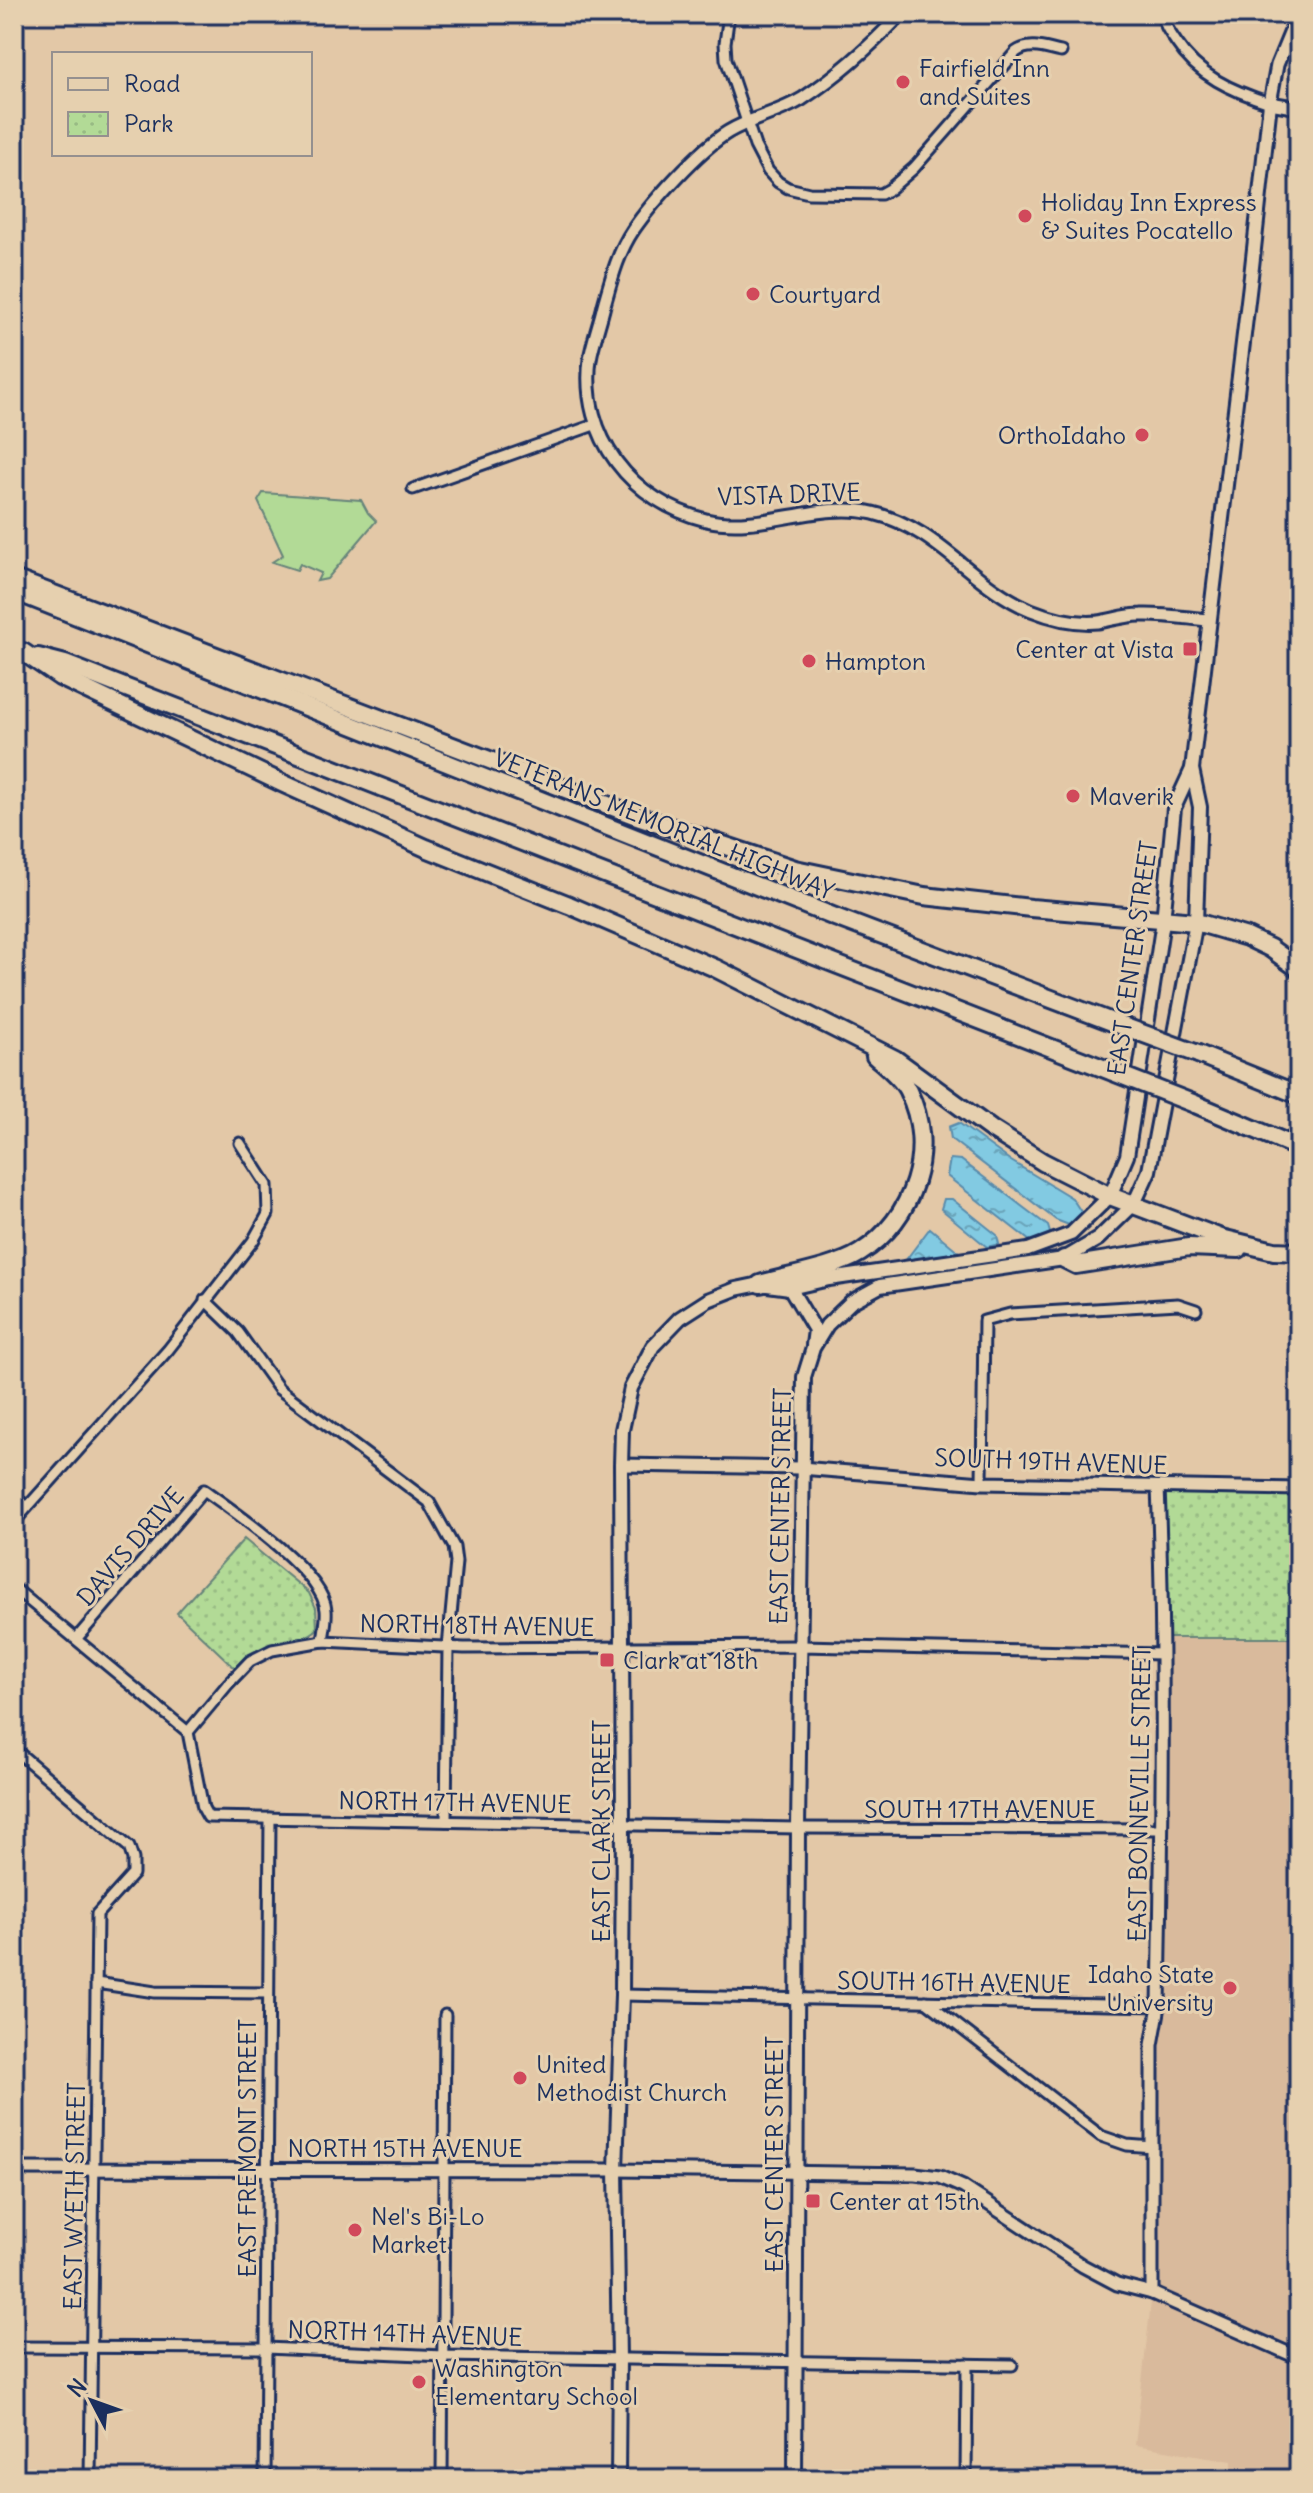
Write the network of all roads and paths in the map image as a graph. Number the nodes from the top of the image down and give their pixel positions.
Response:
1 (729, 14) edge
2 (901, 14) edge
3 (1162, 14) edge
4 (1298, 14) edge
5 (1061, 52) dead end
6 (1270, 103) junction
7 (1299, 108) edge
8 (748, 122) junction
9 (597, 424) junction
10 (413, 489) dead end
11 (14, 579) edge
12 (14, 591) edge
13 (1209, 620) junction
14 (18, 650) edge
15 (1192, 769) junction
16 (1163, 921) junction
17 (1196, 922) junction
18 (1299, 969) edge
19 (858, 1042) junction
20 (1299, 1095) edge
21 (240, 1143) dead end
22 (1299, 1148) edge
23 (1110, 1196) junction
24 (1134, 1204) junction
25 (1274, 1251) junction
26 (1299, 1252) edge
27 (1064, 1259) junction
28 (760, 1284) junction
29 (790, 1288) junction
30 (205, 1300) junction
31 (1196, 1310) dead end
32 (813, 1348) junction
33 (621, 1465) junction
34 (801, 1468) junction
35 (982, 1483) junction
36 (1158, 1487) junction
37 (1299, 1489) edge
38 (14, 1496) edge
39 (27, 1507) junction
40 (14, 1522) edge
41 (14, 1588) edge
42 (77, 1638) junction
43 (323, 1641) junction
44 (801, 1646) junction
45 (448, 1647) junction
46 (623, 1648) junction
47 (1162, 1654) junction
48 (188, 1732) junction
49 (14, 1749) edge
50 (270, 1818) junction
51 (446, 1821) junction
52 (623, 1825) junction
53 (798, 1828) junction
54 (1162, 1829) junction
55 (96, 1983) junction
56 (268, 1993) junction
57 (622, 1995) junction
58 (797, 2000) junction
59 (926, 2001) junction
60 (1159, 2006) junction
61 (445, 2015) dead end
62 (1153, 2147) junction
63 (14, 2169) edge
64 (94, 2170) junction
65 (267, 2170) junction
66 (444, 2170) junction
67 (616, 2170) junction
68 (796, 2174) junction
69 (1152, 2293) junction
70 (14, 2347) edge
71 (92, 2347) junction
72 (266, 2348) junction
73 (443, 2356) junction
74 (1299, 2358) edge
75 (619, 2359) junction
76 (795, 2360) junction
77 (967, 2364) junction
78 (1012, 2365) dead end
79 (90, 2479) edge
80 (265, 2479) edge
81 (442, 2479) edge
82 (618, 2479) edge
83 (795, 2479) edge
84 (966, 2479) edge

1 - 8 street
2 - 8 street, VISTA DRIVE
3 - 6 street
4 - 6 street, EAST CENTER STREET
5 - 8 street
6 - 7 street
6 - 13 main road, EAST CENTER STREET
8 - 9 street, VISTA DRIVE
9 - 10 street
9 - 13 street, VISTA DRIVE
11 - 16 highway
12 - 20 highway, VETERANS MEMORIAL HIGHWAY, bridge
13 - 15 main road, EAST CENTER STREET
14 - 19 highway
14 - 22 highway, bridge
15 - 16 main road, EAST CENTER STREET
15 - 17 main road, EAST CENTER STREET
16 - 17 highway
16 - 23 main road, EAST CENTER STREET
17 - 18 highway
17 - 24 main road, EAST CENTER STREET
19 - 23 highway
19 - 28 highway
21 - 30 street
23 - 24 highway
23 - 29 main road, EAST CENTER STREET
24 - 25 highway
24 - 27 main road, EAST CENTER STREET
25 - 26 highway
25 - 27 highway
27 - 32 main road, EAST CENTER STREET
28 - 29 main road, EAST CLARK STREET
28 - 33 main road, EAST CLARK STREET
29 - 32 main road
30 - 39 street
30 - 45 street
31 - 35 street
32 - 34 main road, EAST CENTER STREET
33 - 34 street, SOUTH 19TH AVENUE
33 - 46 main road, EAST CLARK STREET
34 - 35 street, SOUTH 19TH AVENUE
34 - 44 main road, EAST CENTER STREET
35 - 36 street, SOUTH 19TH AVENUE
36 - 37 street, SOUTH 19TH AVENUE
36 - 47 street, EAST BONNEVILLE STREET
38 - 39 street
39 - 40 street
41 - 42 street
42 - 43 street, DAVIS DRIVE
42 - 48 street
43 - 45 street, NORTH 18TH AVENUE
43 - 48 street, NORTH 18TH AVENUE
44 - 46 street, NORTH 18TH AVENUE
44 - 47 street, NORTH 18TH AVENUE
44 - 53 main road, EAST CENTER STREET
45 - 46 street, NORTH 18TH AVENUE
45 - 51 street
46 - 52 main road, EAST CLARK STREET
47 - 54 street, EAST BONNEVILLE STREET
48 - 50 street, NORTH 17TH AVENUE
49 - 55 street, EAST WYETH STREET
50 - 51 street, NORTH 17TH AVENUE
50 - 56 street, EAST FREMONT STREET
51 - 52 street, NORTH 17TH AVENUE
52 - 53 street, NORTH 17TH AVENUE
52 - 57 main road, EAST CLARK STREET
53 - 54 street, SOUTH 17TH AVENUE
53 - 58 main road, EAST CENTER STREET
54 - 60 street, EAST BONNEVILLE STREET
55 - 56 street
55 - 64 street, EAST WYETH STREET
56 - 65 street, EAST FREMONT STREET
57 - 58 street, SOUTH 16TH AVENUE
57 - 67 main road, EAST CLARK STREET
58 - 59 street, SOUTH 16TH AVENUE
58 - 68 main road, EAST CENTER STREET
59 - 60 street, SOUTH 16TH AVENUE
59 - 62 street
60 - 62 street, EAST BONNEVILLE STREET
61 - 66 street
62 - 69 street, EAST BONNEVILLE STREET
63 - 64 street, NORTH 15TH AVENUE
64 - 65 street, NORTH 15TH AVENUE
64 - 71 street, EAST WYETH STREET
65 - 66 street, NORTH 15TH AVENUE
65 - 72 street, EAST FREMONT STREET
66 - 67 street, NORTH 15TH AVENUE
66 - 73 street
67 - 68 street, NORTH 15TH AVENUE
67 - 75 main road, EAST CLARK STREET
68 - 69 street, NORTH 15TH AVENUE
68 - 76 main road, EAST CENTER STREET
69 - 74 street, NORTH 15TH AVENUE
70 - 71 street, NORTH 14TH AVENUE
71 - 72 street, NORTH 14TH AVENUE
71 - 79 street, EAST WYETH STREET
72 - 73 street, NORTH 14TH AVENUE
72 - 80 street, EAST FREMONT STREET
73 - 75 street, NORTH 14TH AVENUE
73 - 81 street
75 - 76 street, NORTH 14TH AVENUE
75 - 82 main road, EAST CLARK STREET
76 - 77 street, NORTH 14TH AVENUE
76 - 83 main road, EAST CENTER STREET
77 - 78 street, NORTH 14TH AVENUE
77 - 84 street

